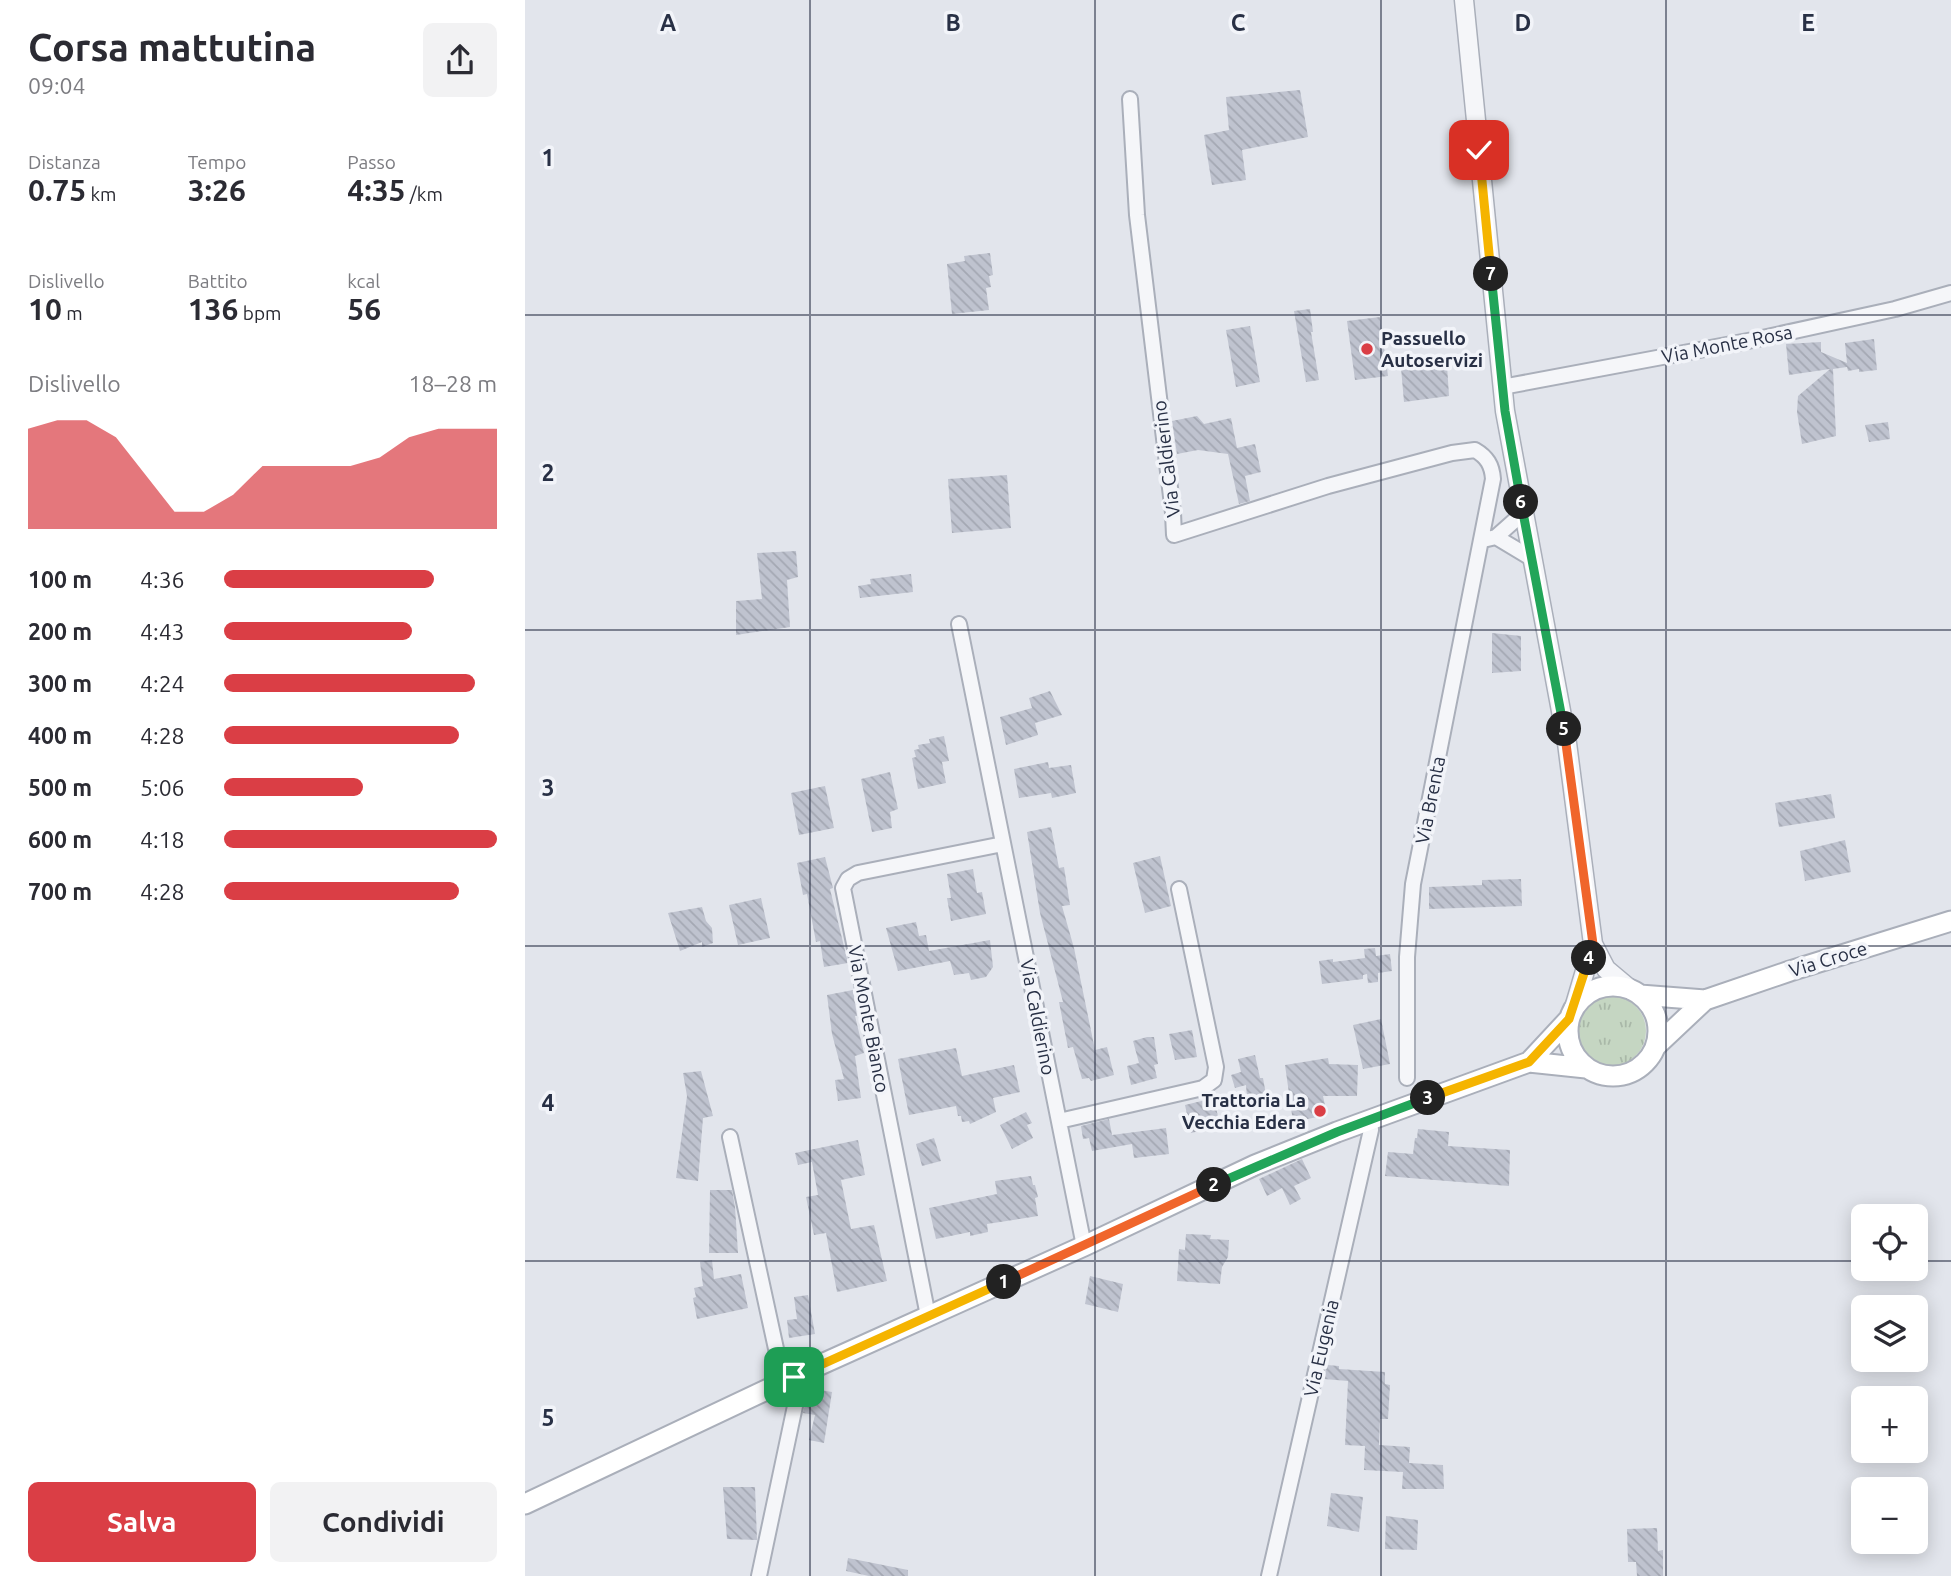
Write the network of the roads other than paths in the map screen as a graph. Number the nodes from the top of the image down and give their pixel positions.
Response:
1 (1464, 0) edge
2 (1130, 99) dead end
3 (1951, 293) edge
4 (1502, 387) junction
5 (1523, 513) junction
6 (1490, 538) junction
7 (1531, 558) junction
8 (959, 624) dead end
9 (1003, 844) junction
10 (1179, 890) dead end
11 (1951, 921) edge
12 (1593, 944) junction
13 (1635, 992) junction
14 (1705, 1000) junction
15 (1571, 1013) junction
16 (1656, 1046) junction
17 (1529, 1062) junction
18 (1586, 1068) junction
19 (1407, 1078) dead end
20 (1370, 1119) junction
21 (1059, 1121) junction
22 (730, 1136) dead end
23 (1084, 1246) junction
24 (928, 1316) junction
25 (802, 1373) junction
26 (783, 1381) junction
27 (525, 1504) edge
28 (759, 1576) edge
29 (1269, 1576) edge

1 - 4 street
2 - 6 street, Via Caldierino
3 - 4 street, Via Monte Rosa
4 - 5 street
5 - 6 street
5 - 7 street
6 - 7 street
6 - 19 street, Via Brenta
7 - 12 street
8 - 9 street, Via Caldierino
9 - 21 street, Via Caldierino
9 - 24 street, Via Monte Bianco
10 - 21 street
11 - 14 main road, Via Croce
12 - 13 street
12 - 15 street
13 - 14 main road, Via Croce
13 - 15 main road, Via Croce
13 - 16 main road
14 - 16 main road, Via Croce
15 - 17 main road, Via Croce
15 - 18 main road
16 - 18 main road, Via Croce
17 - 18 main road
17 - 20 main road
20 - 23 main road
20 - 29 street, Via Eugenia
21 - 23 street, Via Caldierino
22 - 26 street
23 - 24 main road
24 - 25 main road
25 - 26 main road
25 - 28 street
26 - 27 main road

